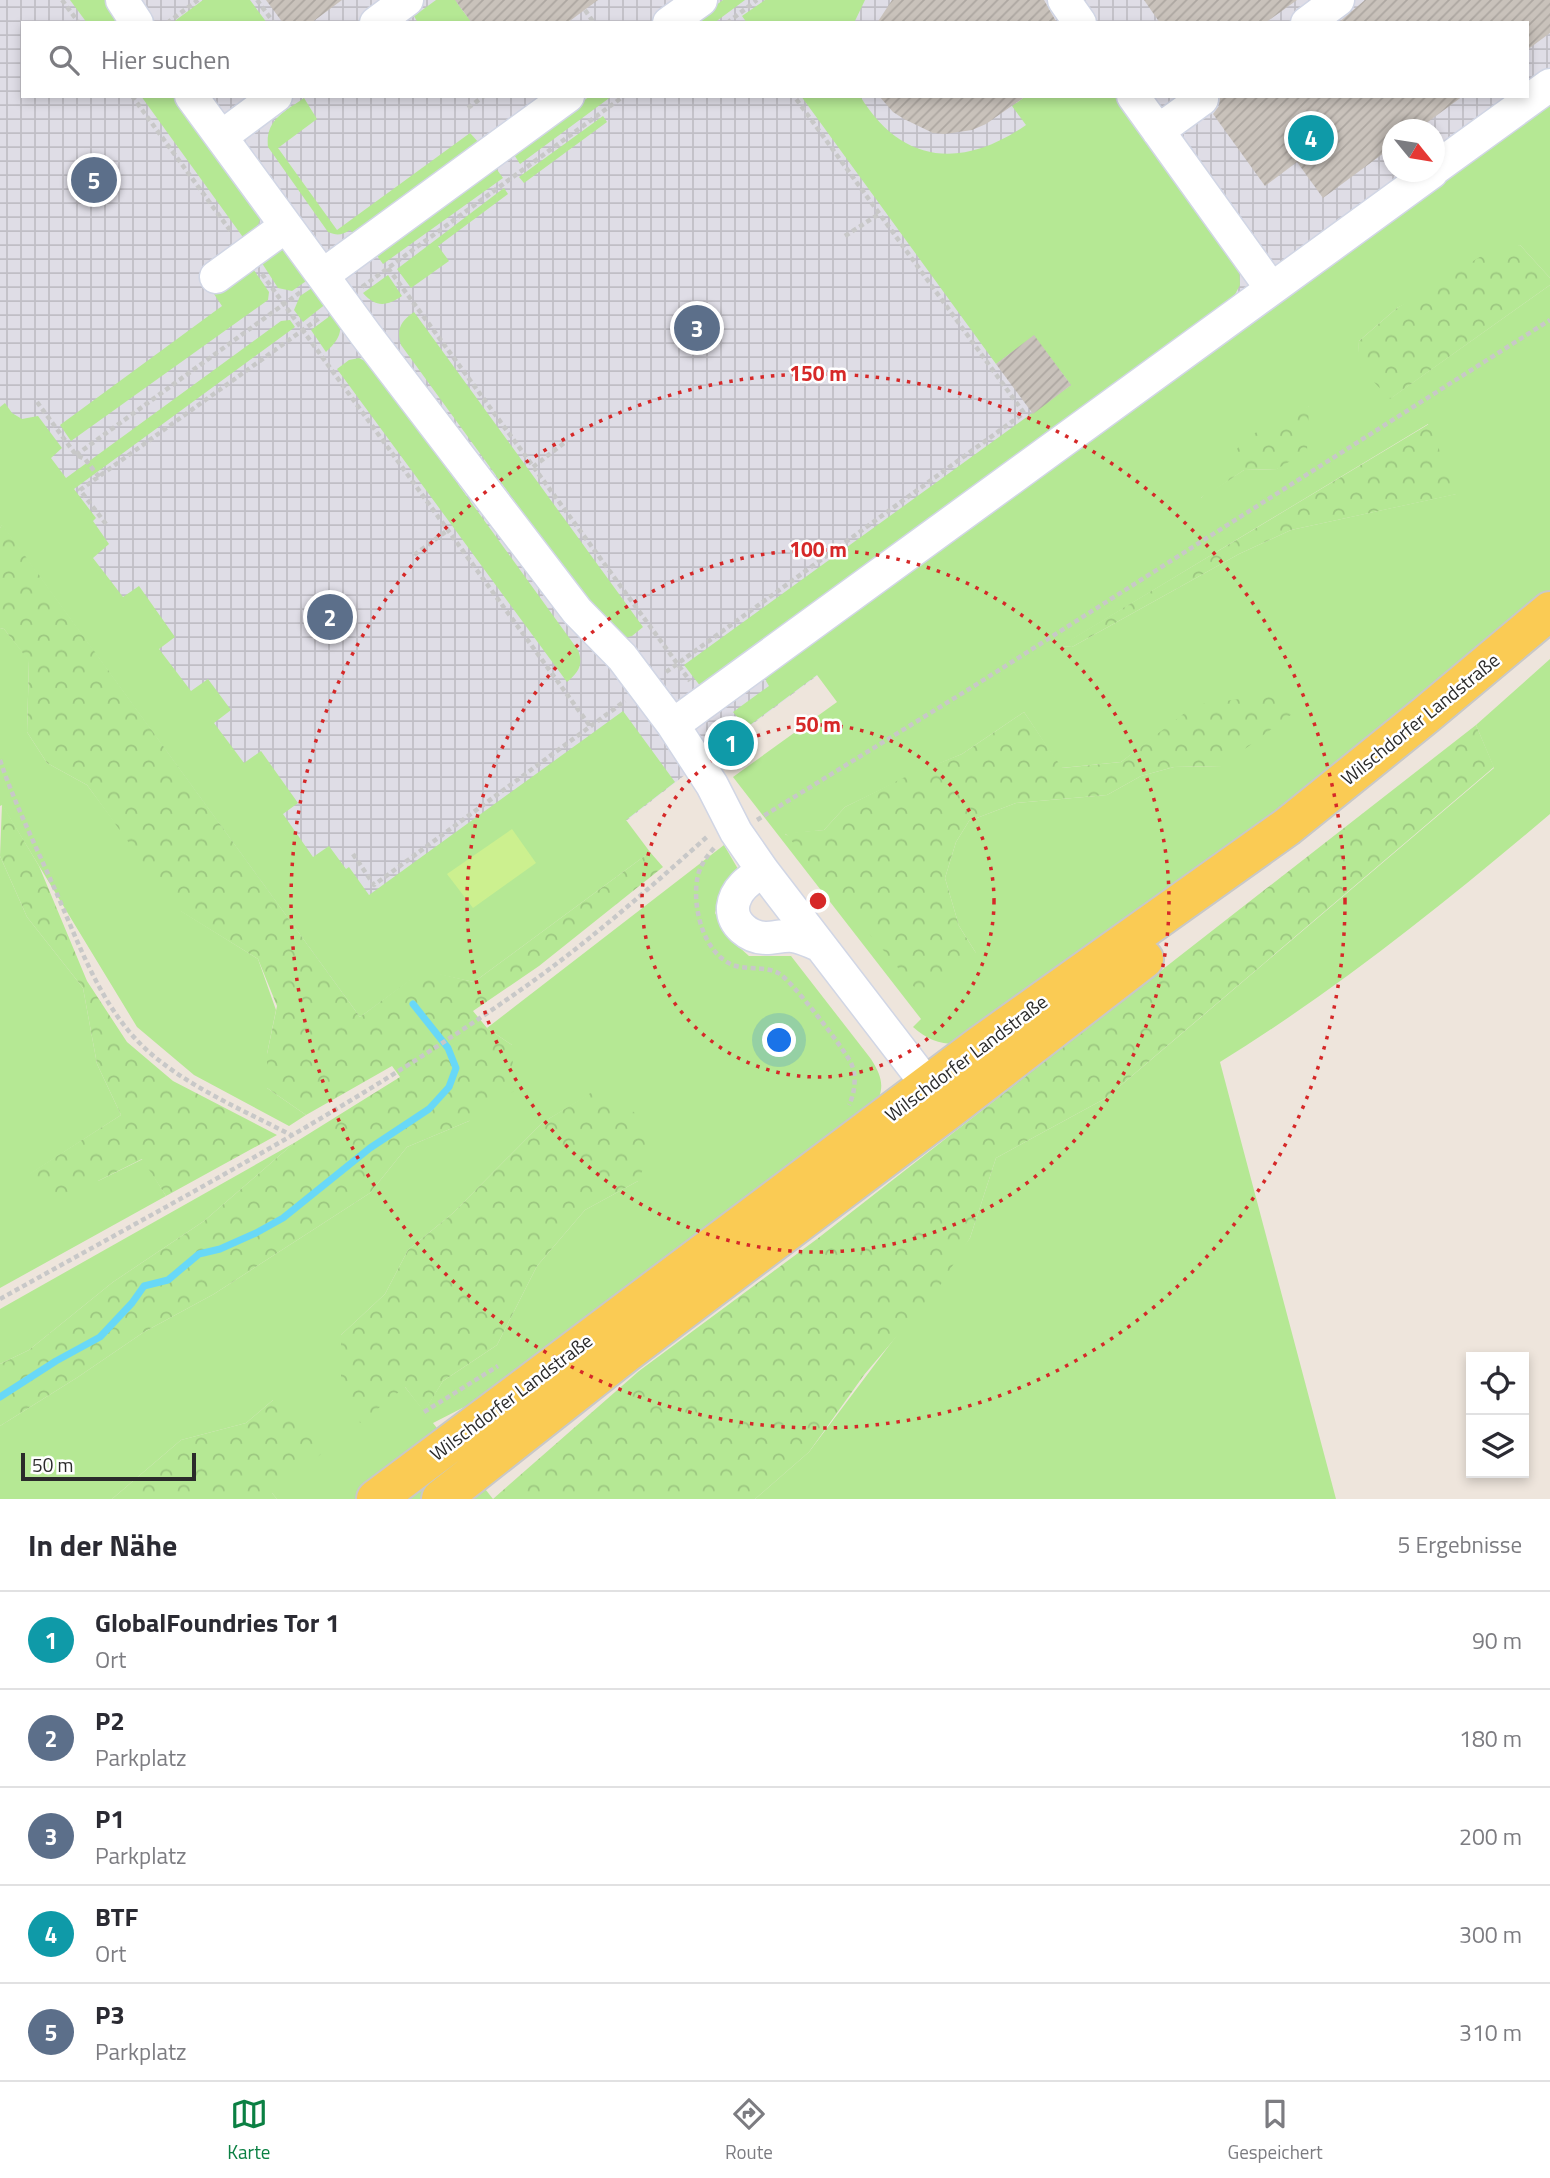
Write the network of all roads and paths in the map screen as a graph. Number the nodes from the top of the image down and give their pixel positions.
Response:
1 (62, 0) edge
2 (122, 0) edge
3 (198, 0) edge
4 (257, 0) edge
5 (407, 0) edge
6 (701, 0) edge
7 (757, 0) edge
8 (1064, 0) edge
9 (1338, 0) edge
10 (585, 10) dead end
11 (736, 16) junction
12 (78, 21) edge
13 (136, 21) edge
14 (170, 21) edge
15 (273, 21) edge
16 (379, 21) edge
17 (593, 21) edge
18 (672, 21) edge
19 (730, 21) edge
20 (739, 21) edge
21 (1079, 21) edge
22 (1310, 21) edge
23 (1550, 85) edge
24 (133, 98) edge
25 (192, 98) edge
26 (273, 98) edge
27 (481, 98) edge
28 (565, 98) edge
29 (795, 98) edge
30 (1134, 98) edge
31 (1202, 99) dead end
32 (468, 108) dead end
33 (1158, 131) junction
34 (220, 137) junction
35 (1445, 161) edge
36 (1417, 182) edge
37 (879, 214) junction
38 (286, 226) junction
39 (845, 236) dead end
40 (247, 254) junction
41 (388, 268) dead end
42 (323, 275) junction
43 (216, 277) dead end
44 (1271, 288) junction
45 (283, 304) junction
46 (1550, 320) edge
47 (37, 402) dead end
48 (564, 443) dead end
49 (76, 455) junction
50 (533, 467) junction
51 (99, 477) dead end
52 (449, 530) junction
53 (414, 555) dead end
54 (1550, 611) edge
55 (1550, 636) edge
56 (677, 664) junction
57 (636, 693) junction
58 (705, 701) junction
59 (673, 725) junction
60 (590, 726) junction
61 (0, 760) edge
62 (736, 832) junction
63 (353, 854) dead end
64 (764, 871) junction
65 (819, 945) junction
66 (938, 1099) junction
67 (847, 1110) dead end
68 (291, 1135) junction
69 (0, 1299) edge
70 (508, 1361) dead end
71 (425, 1412) dead end
72 (376, 1499) edge
73 (441, 1499) edge

1 - 12 path
2 - 13 lane
3 - 14 path
4 - 15 path
5 - 16 lane
6 - 18 lane
7 - 11 path
8 - 21 lane
9 - 22 lane
10 - 17 path
11 - 19 path
11 - 20 path
23 - 35 lane
24 - 40 path
25 - 34 lane
26 - 34 lane
27 - 32 path
28 - 42 lane
29 - 37 path
30 - 33 lane
31 - 33 lane
33 - 44 lane
34 - 38 lane
36 - 44 lane
37 - 39 path
37 - 56 path
38 - 40 lane
38 - 42 lane
40 - 43 lane
40 - 45 path
41 - 50 path
42 - 45 path
42 - 57 lane
44 - 58 lane
45 - 49 path
45 - 52 path
46 - 62 path
47 - 49 path
48 - 50 path
49 - 51 path
50 - 56 path
52 - 53 path
52 - 60 path
54 - 66 main road, Wilschdorfer Landstraße
55 - 66 main road, Wilschdorfer Landstraße
56 - 57 path
56 - 58 path
57 - 59 lane
57 - 60 path
57 - 62 lane
58 - 59 lane
59 - 62 lane
60 - 63 path
61 - 68 path
62 - 64 lane
62 - 67 path
62 - 68 path
64 - 65 lane
64 - 65 lane
65 - 66 lane
66 - 72 main road, Wilschdorfer Landstraße
66 - 73 main road, Wilschdorfer Landstraße
68 - 69 path
70 - 71 path

